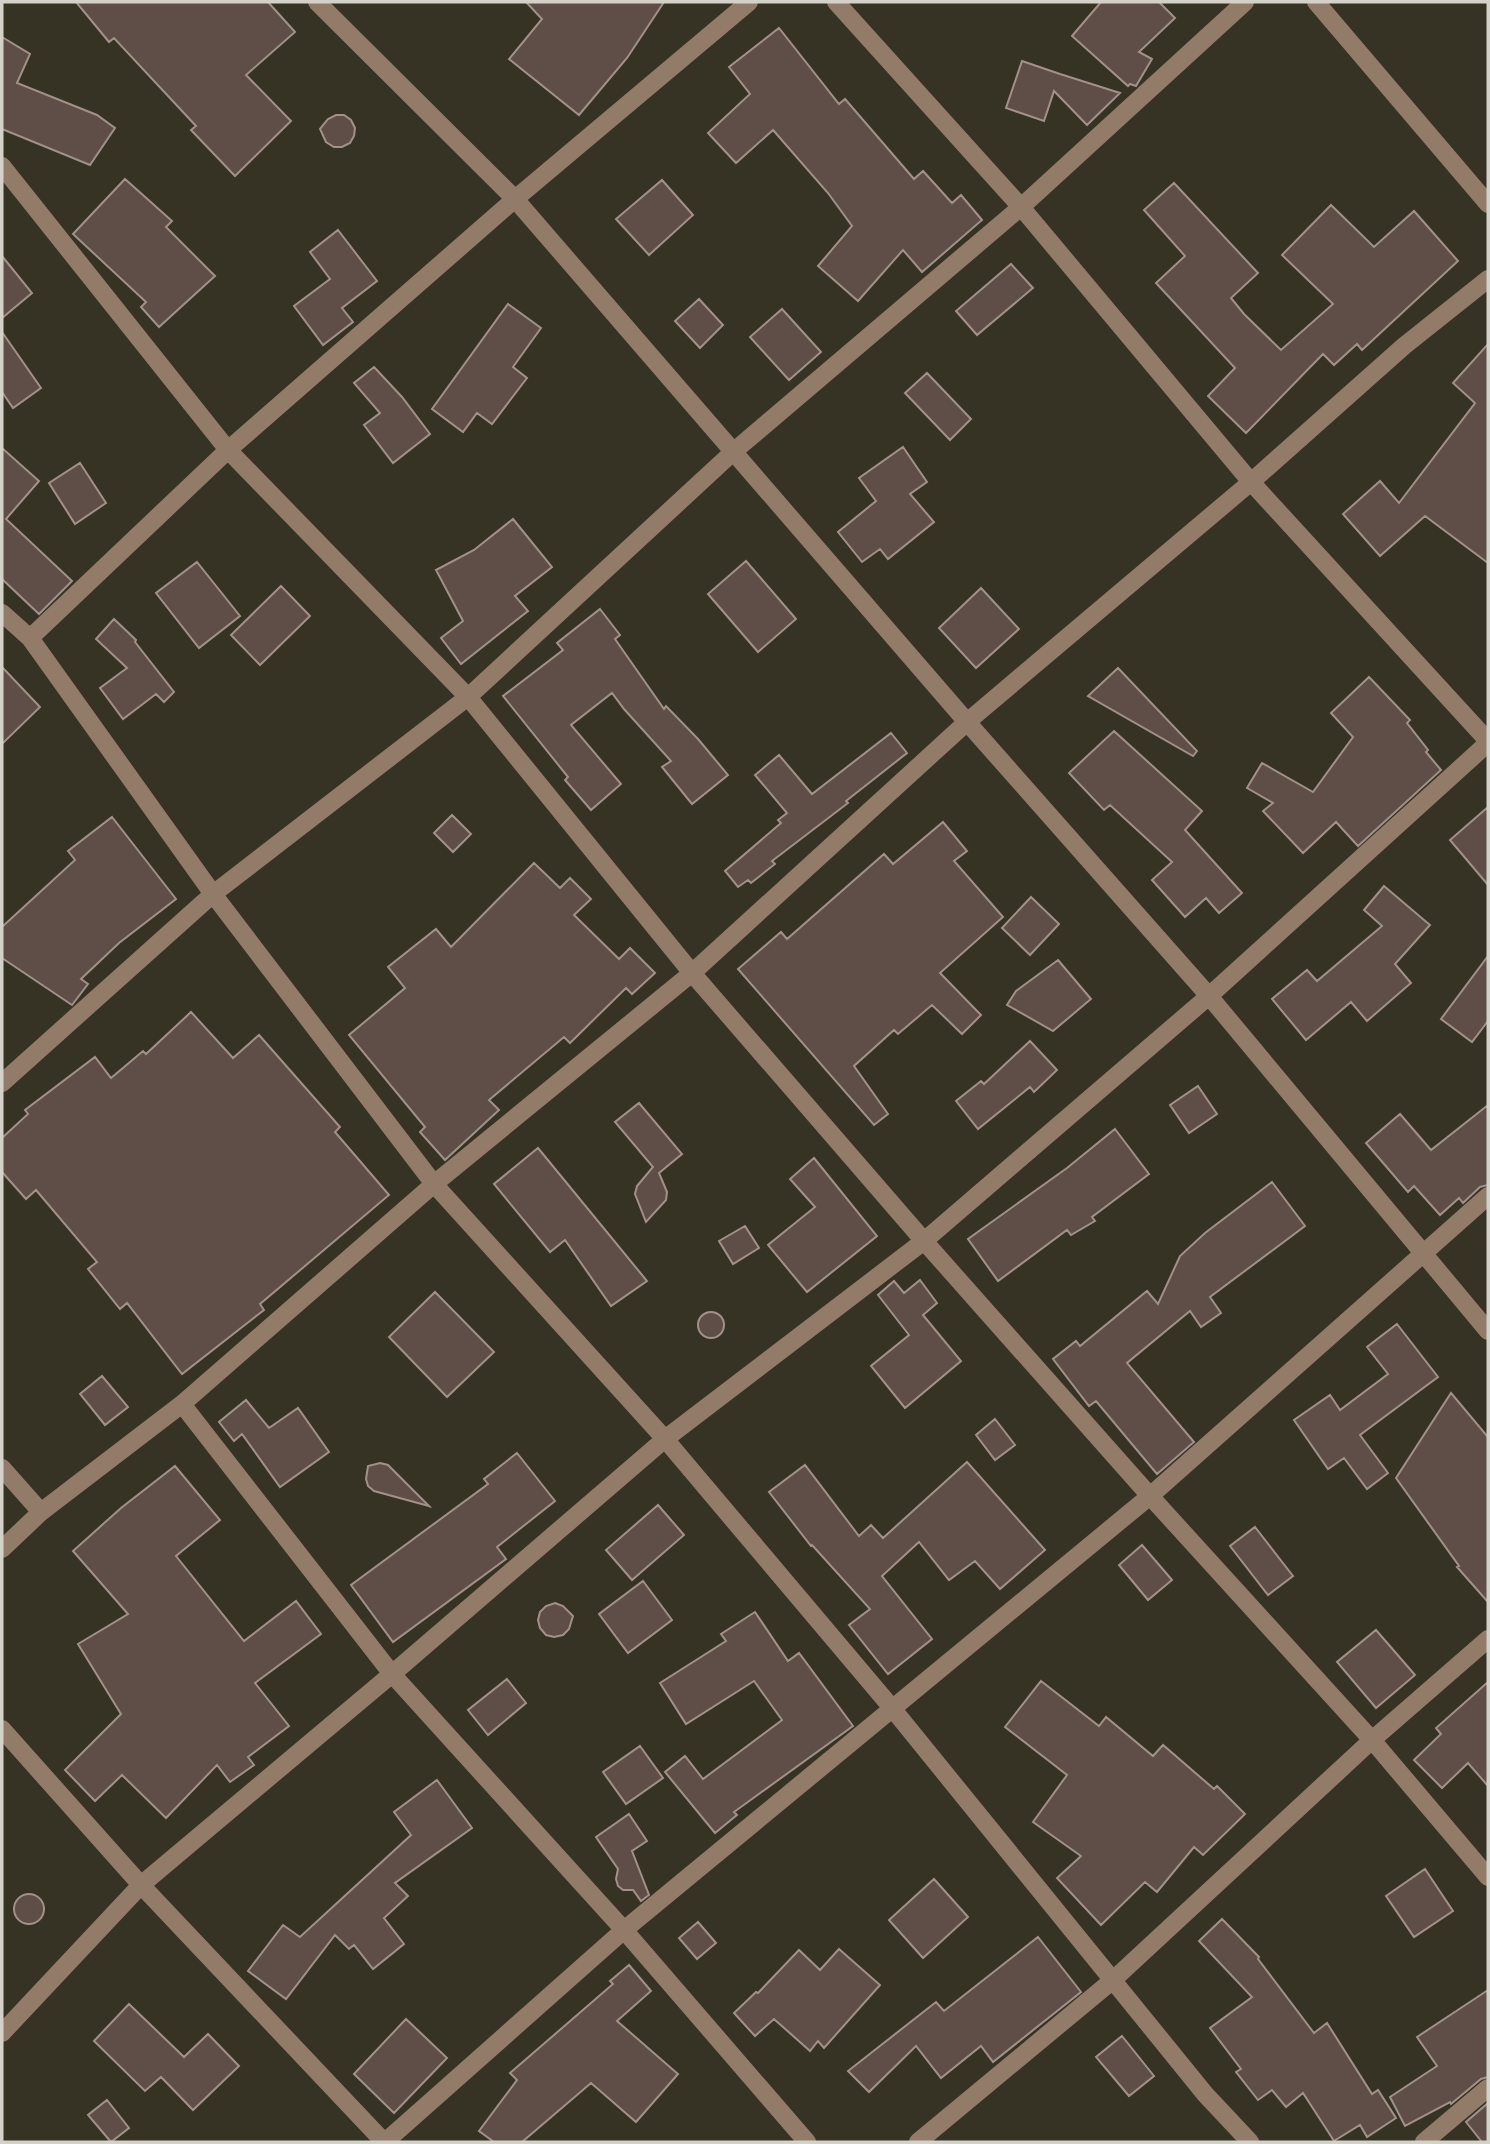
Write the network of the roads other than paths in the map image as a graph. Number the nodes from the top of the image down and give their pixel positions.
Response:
1 (317, 2) edge
2 (749, 2) edge
3 (836, 2) edge
4 (1245, 2) edge
5 (1316, 2) edge
6 (2, 166) edge
7 (516, 200) junction
8 (1488, 204) edge
9 (1021, 207) junction
10 (1488, 279) edge
11 (228, 450) junction
12 (733, 452) junction
13 (1251, 482) junction
14 (2, 613) edge
15 (30, 638) junction
16 (468, 698) junction
17 (967, 722) junction
18 (1488, 742) edge
19 (214, 894) junction
20 (692, 973) junction
21 (1209, 996) junction
22 (2, 1083) edge
23 (434, 1184) junction
24 (1488, 1196) edge
25 (923, 1241) junction
26 (1424, 1252) junction
27 (1488, 1331) edge
28 (182, 1404) junction
29 (665, 1439) junction
30 (2, 1468) edge
31 (1150, 1496) junction
32 (41, 1512) junction
33 (2, 1549) edge
34 (1488, 1639) edge
35 (392, 1674) junction
36 (892, 1708) junction
37 (2, 1729) edge
38 (1372, 1740) junction
39 (1488, 1877) edge
40 (141, 1885) junction
41 (624, 1930) junction
42 (1113, 1980) junction
43 (2, 2033) edge
44 (1488, 2088) edge
45 (384, 2142) edge
46 (807, 2142) edge
47 (918, 2142) edge
48 (1250, 2142) edge
49 (1424, 2142) edge

1 - 7 street
2 - 7 street
3 - 9 street
4 - 9 street
5 - 8 street
6 - 11 street
7 - 11 street
7 - 12 street
9 - 12 street
9 - 13 street
10 - 13 street
11 - 15 street
11 - 16 street
12 - 16 street
12 - 17 street
13 - 17 street
13 - 18 street
14 - 15 street
15 - 19 street
16 - 19 street
16 - 20 street
17 - 20 street
17 - 21 street
18 - 21 street
19 - 22 street
19 - 23 street
20 - 23 street
20 - 25 street
21 - 25 street
21 - 26 street
23 - 28 street
23 - 29 street
24 - 26 street
25 - 29 street
25 - 31 street
26 - 27 street
26 - 31 street
28 - 32 street
28 - 35 street
29 - 35 street
29 - 36 street
30 - 32 street
31 - 36 street
31 - 38 street
32 - 33 street
34 - 38 street
35 - 40 street
35 - 41 street
36 - 41 street
36 - 42 street
37 - 40 street
38 - 39 street
38 - 42 street
40 - 43 street
40 - 45 street
41 - 45 street
41 - 46 street
42 - 47 street
42 - 48 street
44 - 49 street

